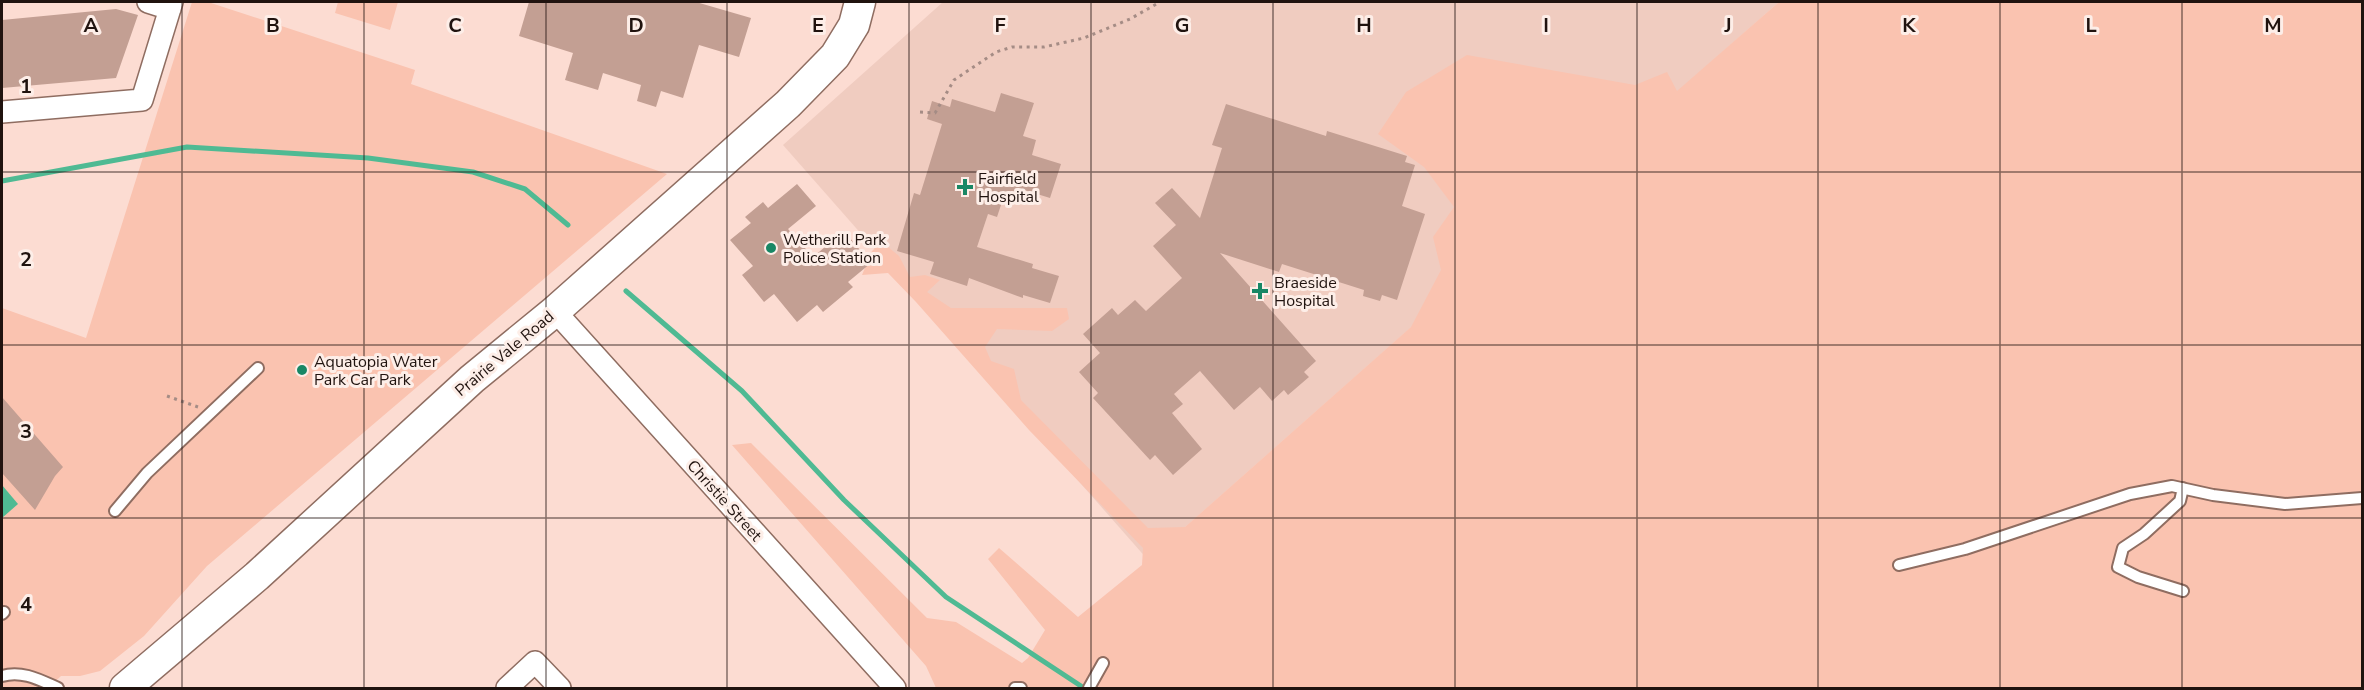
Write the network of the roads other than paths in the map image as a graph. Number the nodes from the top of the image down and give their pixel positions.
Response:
1 (148, 2) edge
2 (860, 2) edge
3 (171, 5) edge
4 (2, 112) edge
5 (555, 311) junction
6 (258, 368) dead end
7 (2183, 488) junction
8 (2362, 498) edge
9 (115, 512) dead end
10 (1899, 565) dead end
11 (2183, 591) dead end
12 (1103, 663) dead end
13 (2, 676) edge
14 (58, 688) edge
15 (125, 688) edge
16 (507, 688) edge
17 (560, 688) edge
18 (894, 688) edge
19 (1015, 688) edge
20 (1021, 688) edge
21 (1089, 688) edge

1 - 3 street
2 - 5 street, Prairie Vale Road
3 - 4 street
5 - 15 street, Prairie Vale Road
5 - 18 street, Christie Street
6 - 9 lane
7 - 8 lane
7 - 10 lane
7 - 11 lane
12 - 21 lane
13 - 14 lane
16 - 17 street
19 - 20 lane

